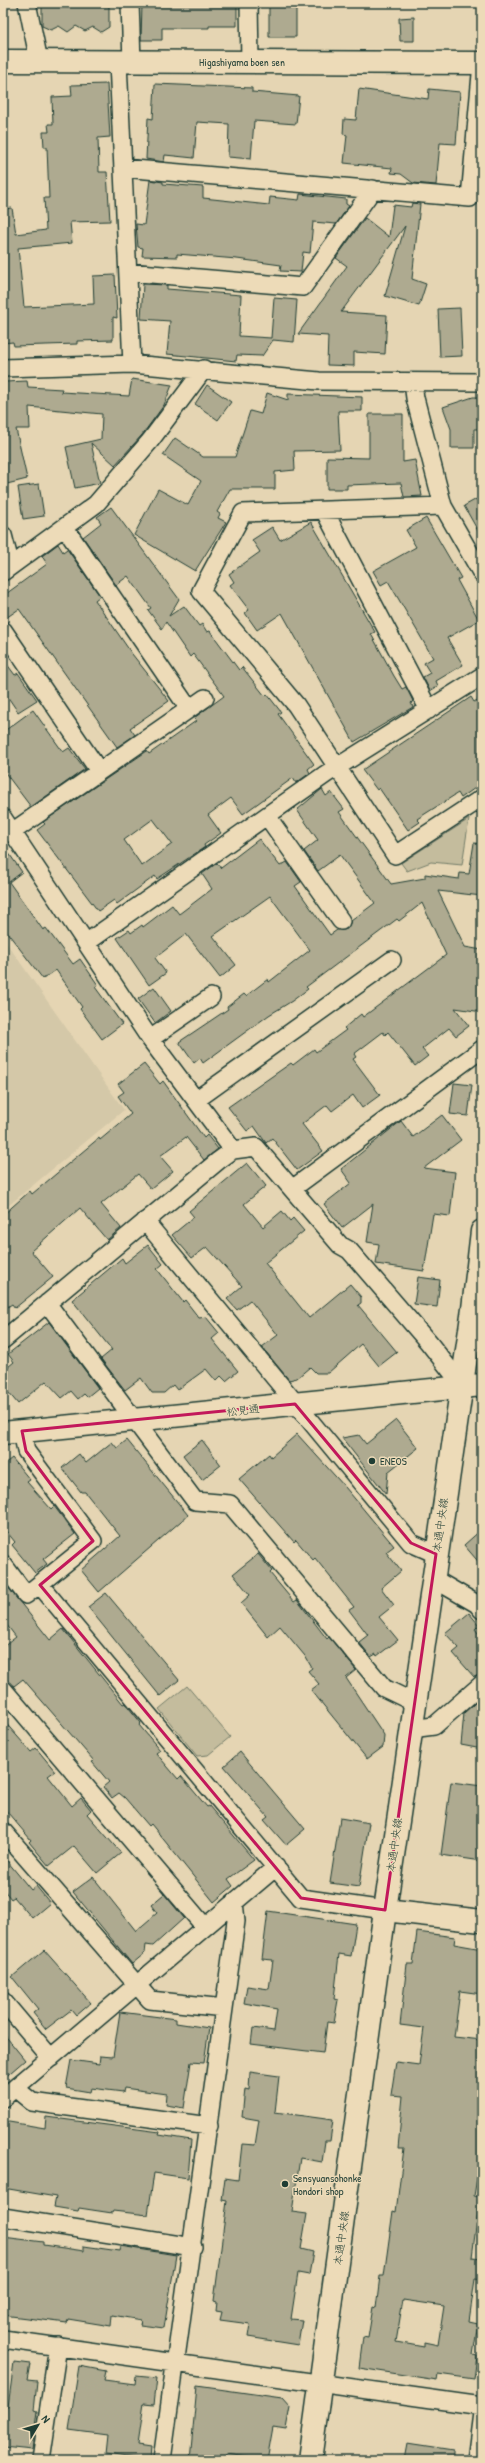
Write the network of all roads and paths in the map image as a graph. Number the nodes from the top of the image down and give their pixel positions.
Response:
1 (27, 3) edge
2 (130, 3) edge
3 (249, 3) edge
4 (3, 61) edge
5 (39, 61) junction
6 (125, 62) junction
7 (250, 62) junction
8 (482, 63) edge
9 (123, 168) junction
10 (373, 190) junction
11 (128, 272) junction
12 (132, 364) junction
13 (3, 368) edge
14 (204, 369) junction
15 (482, 382) edge
16 (413, 383) junction
17 (443, 506) junction
18 (325, 512) junction
19 (65, 528) junction
20 (3, 535) edge
21 (7, 569) edge
22 (482, 574) edge
23 (3, 630) edge
24 (482, 676) edge
25 (205, 698) dead end
26 (189, 709) junction
27 (428, 710) junction
28 (338, 767) junction
29 (99, 772) junction
30 (482, 798) edge
31 (267, 816) junction
32 (8, 825) edge
33 (341, 921) dead end
34 (86, 943) junction
35 (392, 960) dead end
36 (211, 997) dead end
37 (150, 1039) junction
38 (482, 1049) edge
39 (196, 1100) junction
40 (233, 1150) junction
41 (292, 1189) junction
42 (145, 1221) junction
43 (482, 1231) edge
44 (48, 1303) junction
45 (3, 1340) edge
46 (472, 1385) edge
47 (295, 1404) junction
48 (137, 1420) junction
49 (13, 1432) edge
50 (436, 1554) junction
51 (3, 1564) edge
52 (434, 1579) junction
53 (40, 1585) junction
54 (482, 1610) edge
55 (482, 1684) edge
56 (3, 1689) edge
57 (415, 1702) junction
58 (411, 1729) junction
59 (3, 1831) edge
60 (276, 1867) junction
61 (234, 1902) junction
62 (385, 1910) junction
63 (482, 1921) edge
64 (205, 1927) junction
65 (136, 1987) junction
66 (3, 2001) edge
67 (224, 2008) junction
68 (51, 2058) junction
69 (9, 2093) edge
70 (209, 2126) junction
71 (3, 2218) edge
72 (193, 2247) junction
73 (3, 2339) edge
74 (58, 2346) junction
75 (176, 2363) junction
76 (321, 2383) junction
77 (482, 2406) edge
78 (482, 2413) edge
79 (41, 2460) edge
80 (162, 2460) edge
81 (310, 2460) edge
82 (476, 2460) edge

1 - 5 street
2 - 6 street
3 - 7 street
4 - 5 street, Higashiyama boen sen
5 - 6 street, Higashiyama boen sen
6 - 7 street, Higashiyama boen sen
6 - 9 street
7 - 8 street, Higashiyama boen sen
8 - 10 street
9 - 10 street
9 - 11 street
10 - 11 street
11 - 12 street
12 - 13 street
12 - 14 street
14 - 16 street
14 - 19 street
15 - 16 street
16 - 17 street
17 - 18 street
17 - 22 street
18 - 27 street
18 - 28 street
19 - 21 street
19 - 26 street
20 - 21 street
23 - 29 street
24 - 27 street
25 - 26 street
26 - 29 street
27 - 28 street
28 - 30 street
28 - 31 street
29 - 32 street
31 - 33 street
31 - 34 street
32 - 34 street
34 - 37 street
35 - 39 street
36 - 37 street
37 - 39 street
38 - 41 street
39 - 40 street
40 - 41 street
40 - 42 street
41 - 46 street
42 - 44 street
42 - 47 street
43 - 46 street, 本通中央線
44 - 45 street
44 - 48 street
46 - 47 street, 松見通
46 - 50 street, 本通中央線
47 - 48 street, 松見通
47 - 50 street
48 - 49 street, 松見通
48 - 57 street
49 - 53 street
50 - 52 street, 本通中央線
51 - 53 street
52 - 54 street
52 - 57 street, 本通中央線
53 - 60 street
55 - 58 street
56 - 64 street
57 - 58 street, 本通中央線
58 - 62 street, 本通中央線
59 - 65 street
60 - 61 street
60 - 62 street
61 - 64 street
61 - 67 street
62 - 63 street
62 - 76 street, 本通中央線
64 - 65 street
65 - 67 street
65 - 68 street
66 - 68 street
67 - 70 street
68 - 69 street
69 - 70 street
70 - 72 street
71 - 72 street
72 - 75 street
73 - 74 street
74 - 75 street
74 - 79 street
75 - 76 street
75 - 80 street
76 - 77 street
76 - 81 street, 本通中央線
78 - 82 street

